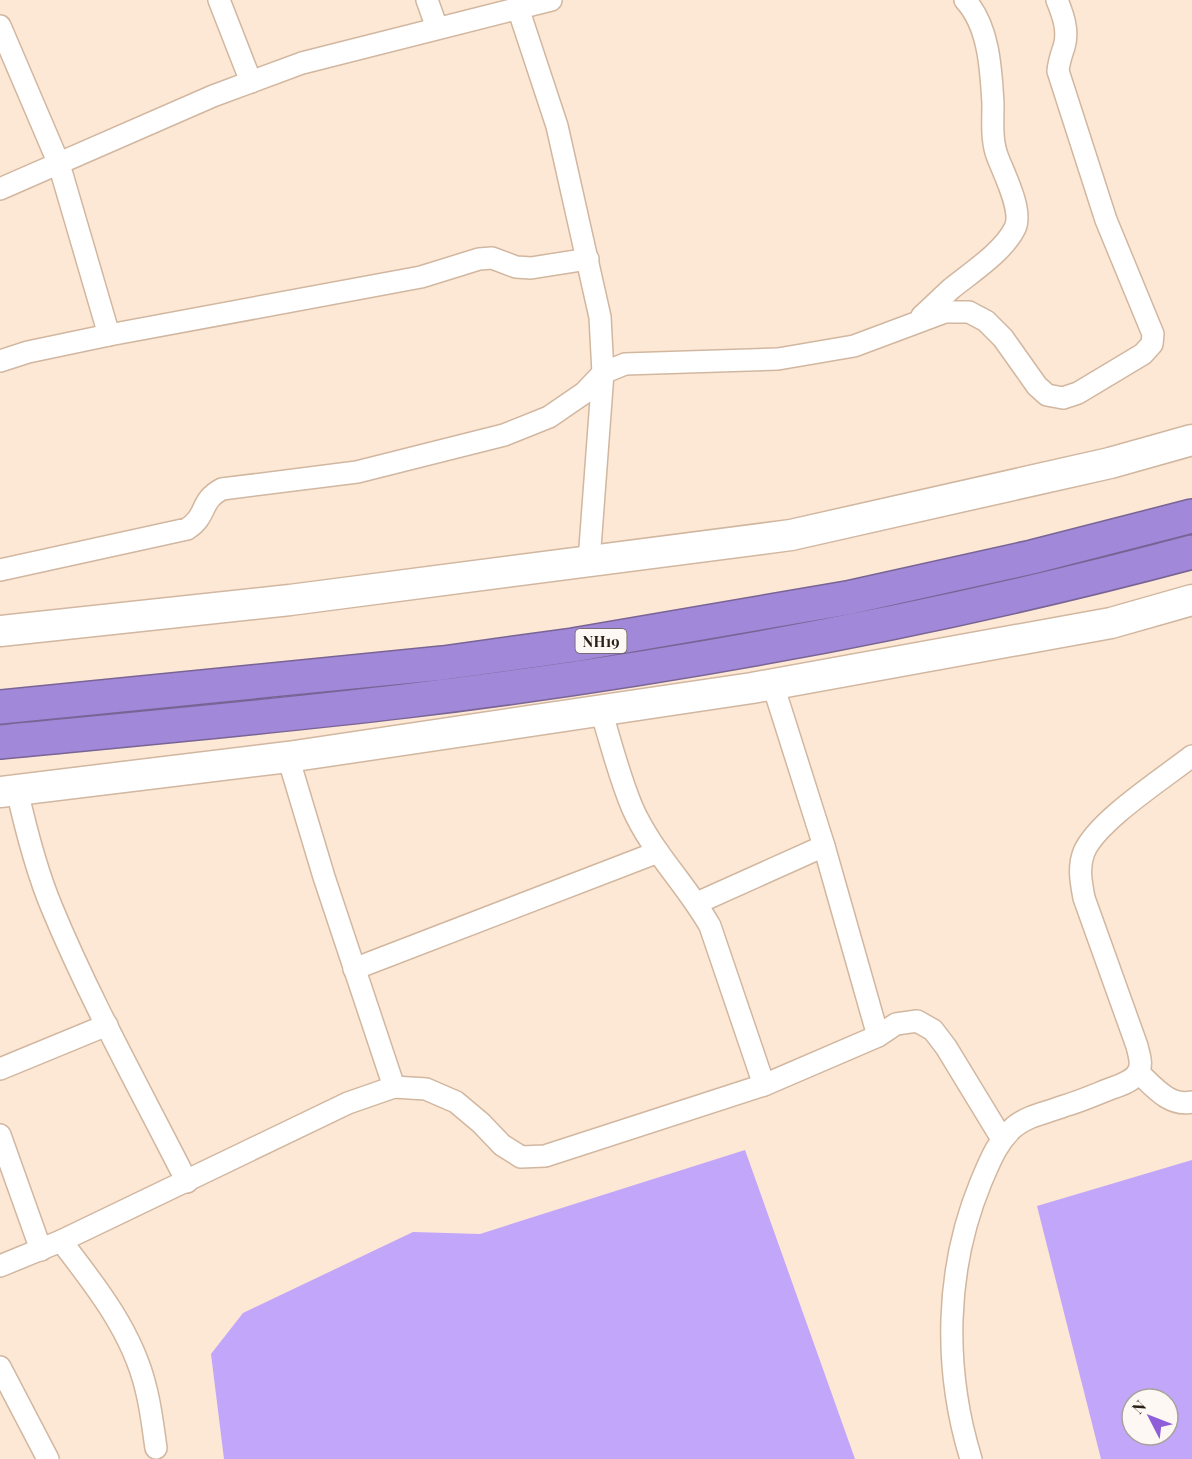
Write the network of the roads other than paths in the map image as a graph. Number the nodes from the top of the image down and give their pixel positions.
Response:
1 (219, 0) edge
2 (427, 0) edge
3 (551, 0) edge
4 (964, 0) edge
5 (1057, 0) edge
6 (518, 8) junction
7 (0, 26) edge
8 (437, 28) junction
9 (251, 82) junction
10 (58, 164) junction
11 (0, 189) edge
12 (588, 259) junction
13 (915, 323) junction
14 (109, 335) junction
15 (0, 361) edge
16 (603, 373) junction
17 (1192, 440) edge
18 (1192, 516) edge
19 (1192, 552) edge
20 (589, 561) junction
21 (0, 570) edge
22 (1192, 600) edge
23 (0, 632) edge
24 (773, 685) junction
25 (0, 707) edge
26 (601, 711) junction
27 (0, 742) edge
28 (1192, 756) edge
29 (288, 757) junction
30 (8, 791) edge
31 (824, 846) junction
32 (658, 852) junction
33 (697, 903) junction
34 (354, 969) junction
35 (107, 1025) junction
36 (878, 1036) junction
37 (0, 1069) edge
38 (1138, 1072) junction
39 (764, 1085) junction
40 (394, 1087) junction
41 (1192, 1102) edge
42 (0, 1135) edge
43 (1002, 1139) junction
44 (187, 1182) junction
45 (61, 1241) junction
46 (41, 1250) junction
47 (0, 1266) edge
48 (0, 1367) edge
49 (156, 1448) dead end
50 (48, 1459) edge
51 (971, 1459) edge

1 - 9 street
2 - 8 street
3 - 6 street
4 - 13 street
5 - 13 street
6 - 8 street
6 - 12 street
7 - 10 street
8 - 9 street
9 - 10 street
10 - 11 street
10 - 14 street
12 - 14 street
12 - 16 street
13 - 16 street
14 - 15 street
16 - 20 street
16 - 21 street
17 - 20 main road
18 - 25 highway, NH19
19 - 27 highway, NH19
20 - 23 main road
22 - 24 main road
24 - 26 main road
24 - 31 street
26 - 29 main road
26 - 32 street
28 - 38 street
29 - 30 main road
29 - 34 street
30 - 35 street
31 - 33 street
31 - 36 street
32 - 33 street
32 - 34 street
33 - 39 street
34 - 40 street
35 - 37 street
35 - 44 street
36 - 39 street
36 - 43 street
38 - 41 street
38 - 43 street
39 - 40 street
40 - 44 street
42 - 46 street
43 - 51 street
44 - 45 street
45 - 46 street
45 - 49 street
46 - 47 street
48 - 50 street

